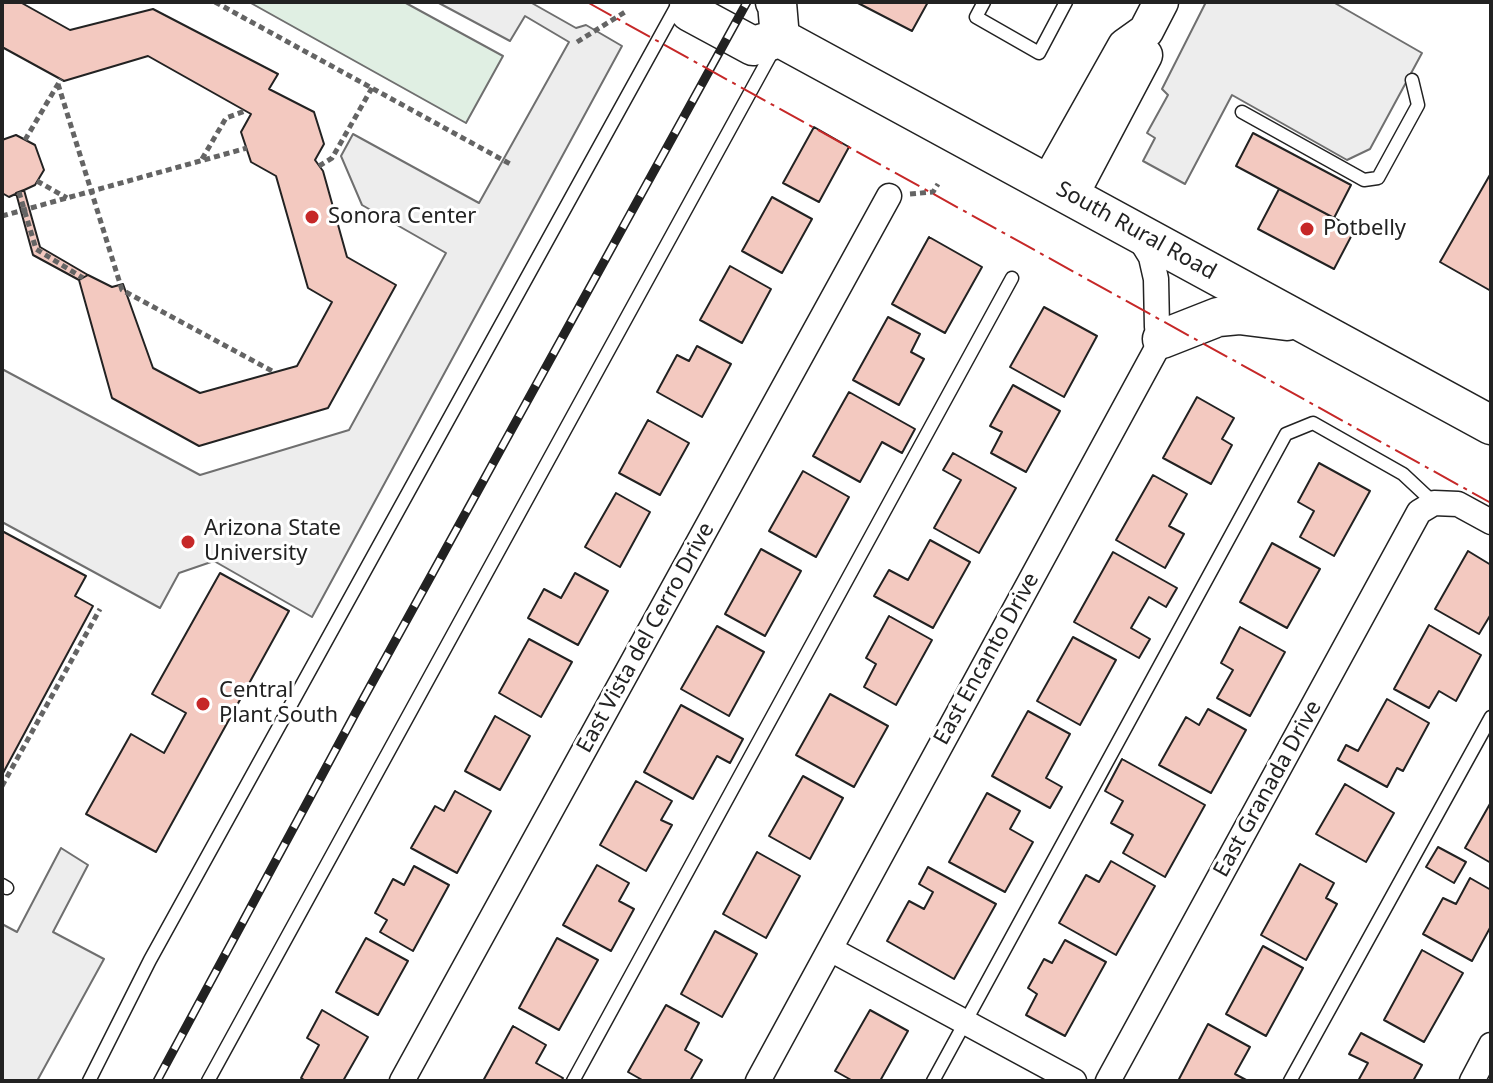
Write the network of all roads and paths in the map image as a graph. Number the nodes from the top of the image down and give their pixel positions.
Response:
1 (215, 2) edge
2 (679, 2) edge
3 (689, 2) edge
4 (984, 2) edge
5 (1066, 2) edge
6 (625, 12) dead end
7 (1154, 16) edge
8 (778, 20) edge
9 (577, 42) dead end
10 (1412, 80) dead end
11 (372, 88) junction
12 (245, 111) dead end
13 (1242, 112) dead end
14 (25, 140) dead end
15 (247, 148) dead end
16 (202, 160) junction
17 (512, 165) dead end
18 (319, 166) dead end
19 (37, 181) dead end
20 (1059, 189) junction
21 (19, 192) dead end
22 (93, 192) junction
23 (889, 196) dead end
24 (68, 198) junction
25 (25, 210) junction
26 (2, 216) edge
27 (1135, 230) junction
28 (83, 278) dead end
29 (1012, 278) dead end
30 (1306, 324) junction
31 (1162, 339) junction
32 (274, 372) dead end
33 (1491, 425) edge
34 (1434, 503) junction
35 (1491, 522) edge
36 (100, 609) dead end
37 (1491, 717) edge
38 (2, 786) edge
39 (830, 949) junction
40 (966, 1023) junction
41 (1491, 1045) edge
42 (89, 1081) edge
43 (208, 1081) edge
44 (402, 1081) edge
45 (573, 1081) edge
46 (758, 1081) edge
47 (933, 1081) edge
48 (1074, 1081) edge
49 (1108, 1081) edge
50 (1290, 1081) edge
51 (1472, 1081) edge

1 - 11 path
2 - 42 lane
3 - 8 main road
4 - 5 lane
6 - 9 path
7 - 20 street
8 - 20 main road, South Rural Road
8 - 43 lane
10 - 13 lane
11 - 17 path
11 - 18 path
12 - 16 path
14 - 22 path
15 - 16 path
16 - 22 path
19 - 24 path
20 - 27 main road, South Rural Road
21 - 25 path
22 - 24 path
22 - 32 path
23 - 44 street, East Vista del Cerro Drive
24 - 25 path
25 - 26 path
25 - 28 path
27 - 30 main road, South Rural Road
27 - 31 street
29 - 45 lane
30 - 31 main road
30 - 33 main road, South Rural Road
31 - 39 street, East Encanto Drive
34 - 35 street
34 - 40 lane
34 - 49 street, East Granada Drive
36 - 38 path
37 - 50 lane
39 - 40 street
39 - 46 street, East Encanto Drive
40 - 47 lane
40 - 48 street
41 - 51 street

